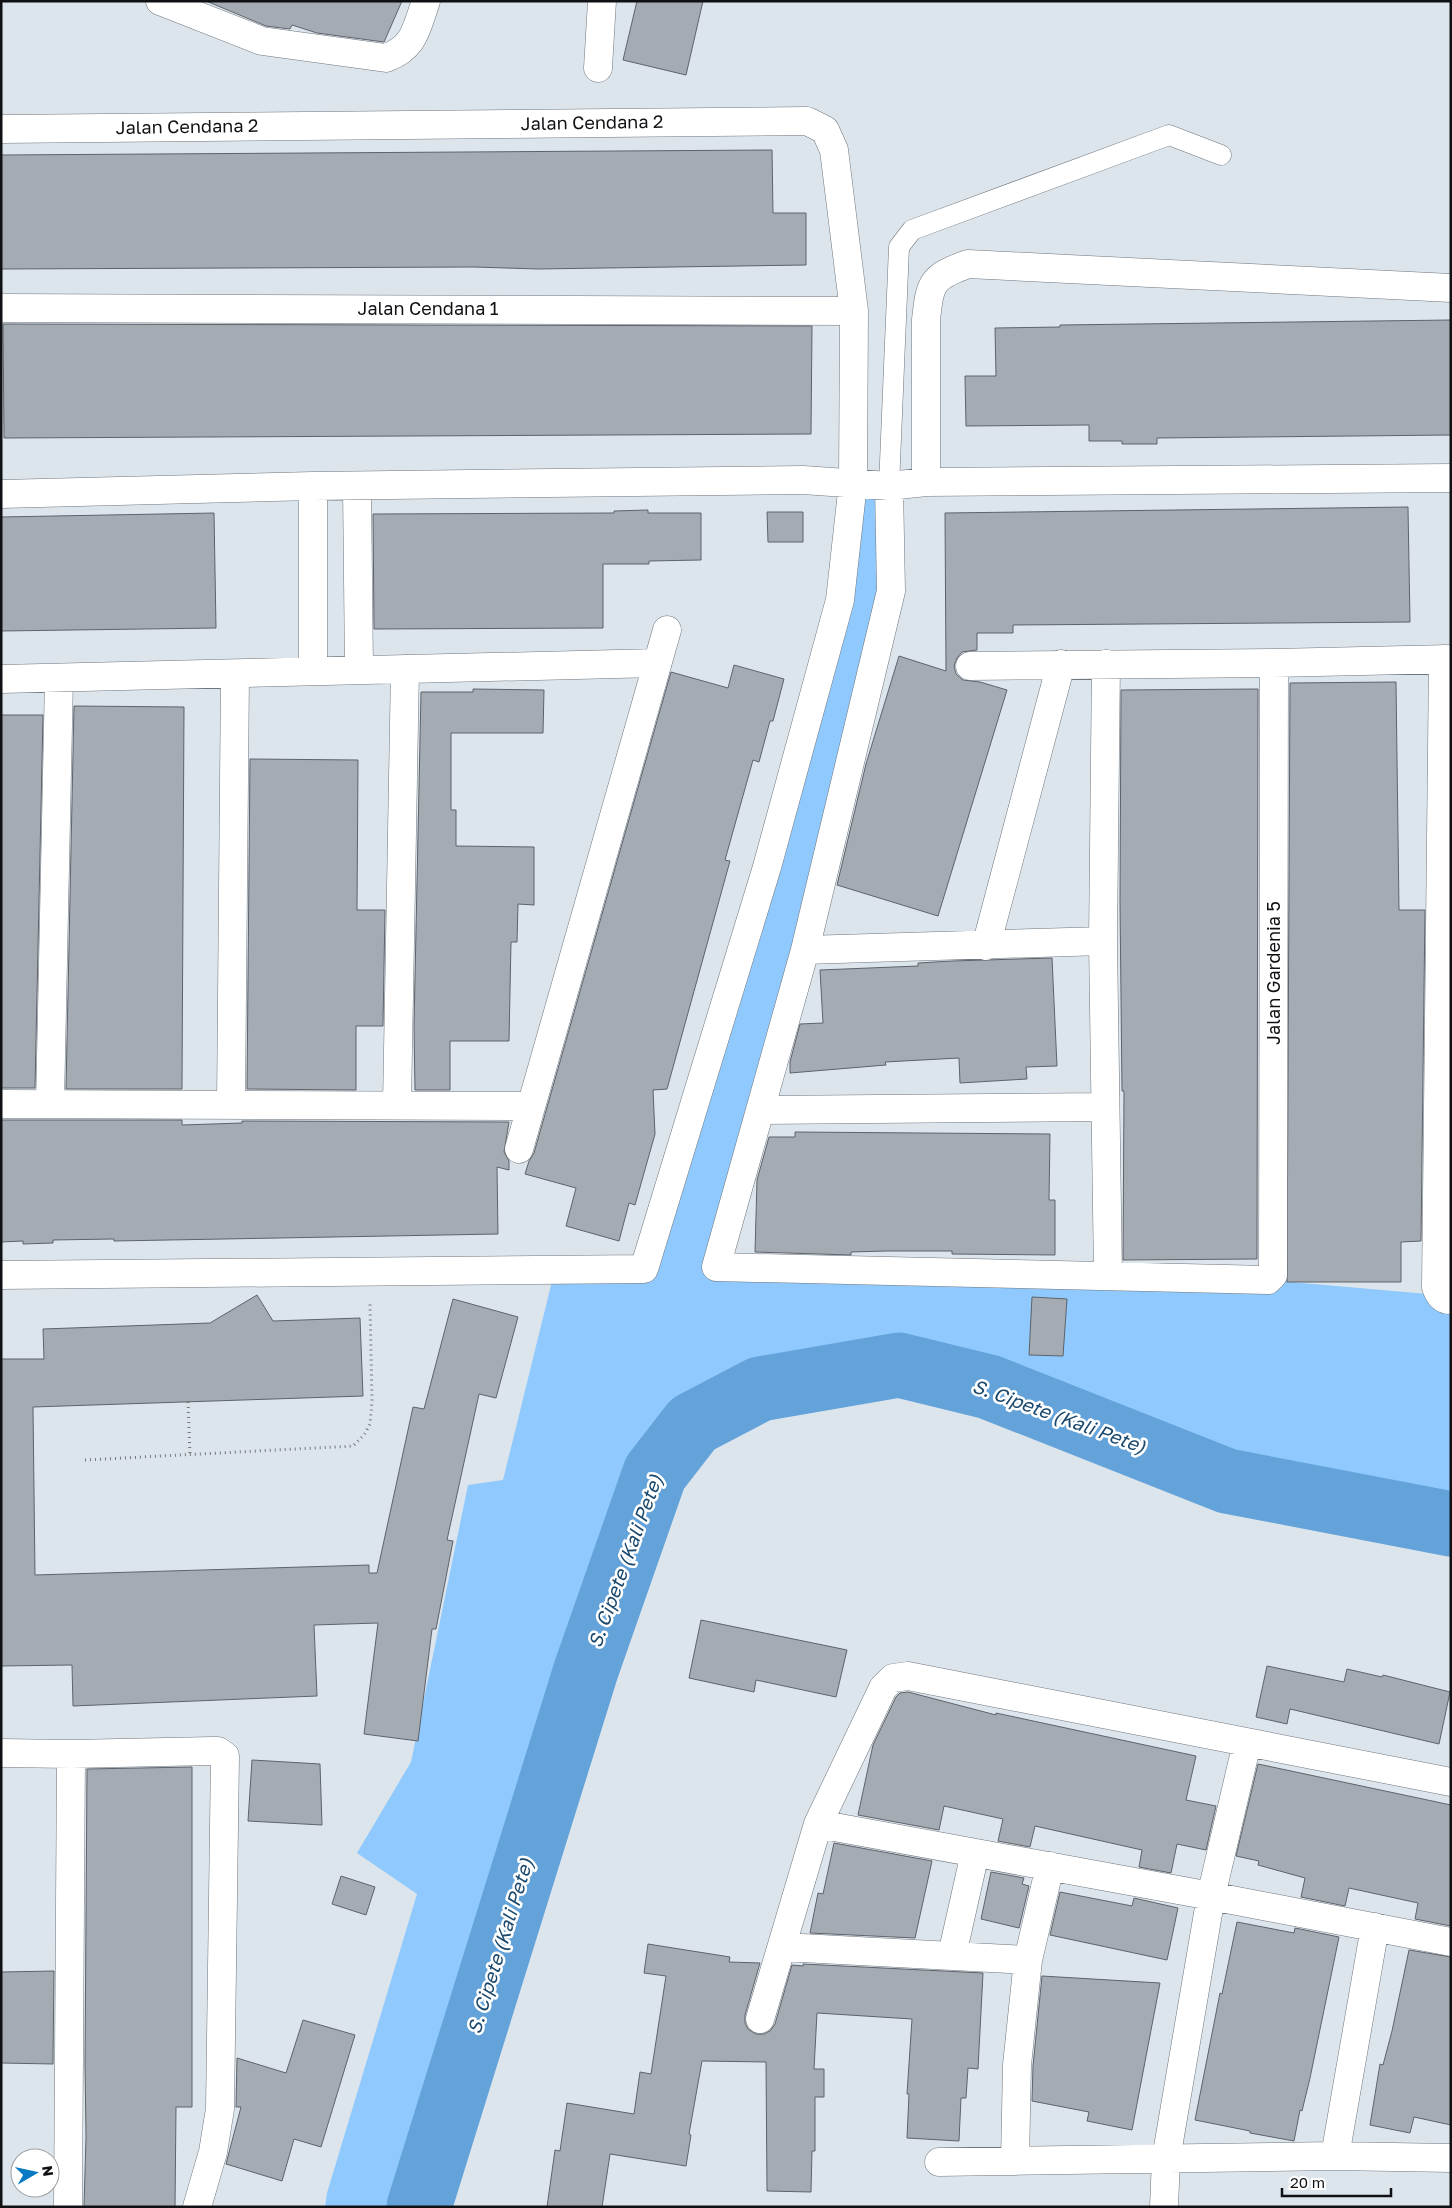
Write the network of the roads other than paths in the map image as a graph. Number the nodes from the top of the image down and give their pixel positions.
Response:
1 (160, 1) edge
2 (426, 1) edge
3 (602, 1) edge
4 (598, 68) dead end
5 (1, 129) edge
6 (1221, 155) dead end
7 (1451, 288) edge
8 (1, 308) edge
9 (854, 311) junction
10 (1451, 478) edge
11 (926, 482) junction
12 (853, 483) junction
13 (313, 486) junction
14 (357, 486) junction
15 (889, 486) junction
16 (1, 494) edge
17 (667, 630) dead end
18 (1447, 659) edge
19 (657, 663) junction
20 (1274, 663) junction
21 (1061, 664) junction
22 (1106, 664) junction
23 (970, 666) dead end
24 (405, 669) junction
25 (359, 670) junction
26 (313, 672) junction
27 (235, 674) junction
28 (59, 678) junction
29 (1, 679) edge
30 (1103, 941) junction
31 (986, 946) junction
32 (805, 950) junction
33 (1, 1104) edge
34 (50, 1104) junction
35 (231, 1105) junction
36 (397, 1105) junction
37 (532, 1106) junction
38 (1105, 1107) junction
39 (760, 1110) junction
40 (520, 1149) dead end
41 (1, 1275) edge
42 (1108, 1275) junction
43 (1443, 1294) edge
44 (1247, 1743) junction
45 (1, 1753) edge
46 (71, 1754) junction
47 (1451, 1782) edge
48 (818, 1824) junction
49 (975, 1853) junction
50 (1050, 1866) junction
51 (1211, 1896) junction
52 (1375, 1927) junction
53 (1451, 1942) edge
54 (783, 1947) junction
55 (952, 1956) junction
56 (1028, 1960) junction
57 (760, 2019) dead end
58 (1335, 2156) junction
59 (1451, 2158) edge
60 (1166, 2159) junction
61 (1016, 2161) junction
62 (938, 2162) dead end
63 (68, 2207) edge
64 (197, 2207) edge
65 (1164, 2207) edge

1 - 2 street
3 - 4 street
5 - 9 street, Jalan Cendana 2
6 - 15 lane
7 - 11 street
8 - 9 street, Jalan Cendana 1
9 - 12 street, Jalan Cendana 2
10 - 11 street
11 - 15 street
12 - 14 street
12 - 15 street
12 - 41 street, Jalan Cendana 2
13 - 14 street
13 - 16 street
13 - 26 street
14 - 25 street
15 - 32 street
17 - 19 street
18 - 20 street
18 - 43 street
19 - 24 street
19 - 37 street
20 - 22 street
20 - 42 street, Jalan Gardenia 5
21 - 22 street
21 - 23 street
21 - 31 street
22 - 30 street
24 - 25 street
24 - 36 street
25 - 26 street
26 - 27 street
27 - 28 street
27 - 35 street
28 - 29 street
28 - 34 street
30 - 31 street
30 - 38 street
31 - 32 street
32 - 39 street
33 - 34 street
34 - 35 street
35 - 36 street
36 - 37 street
37 - 40 street
38 - 39 street
38 - 42 street
39 - 42 street
44 - 47 street
44 - 48 street
44 - 51 street
45 - 46 street
46 - 63 street
46 - 64 street
48 - 49 street
48 - 54 street
49 - 50 street
49 - 55 street
50 - 51 street
50 - 56 street
51 - 52 street
51 - 60 street
52 - 53 street
52 - 58 street
54 - 55 street
54 - 57 street
55 - 56 street
56 - 61 street
58 - 59 street
58 - 60 street
60 - 61 street
60 - 65 street
61 - 62 street

